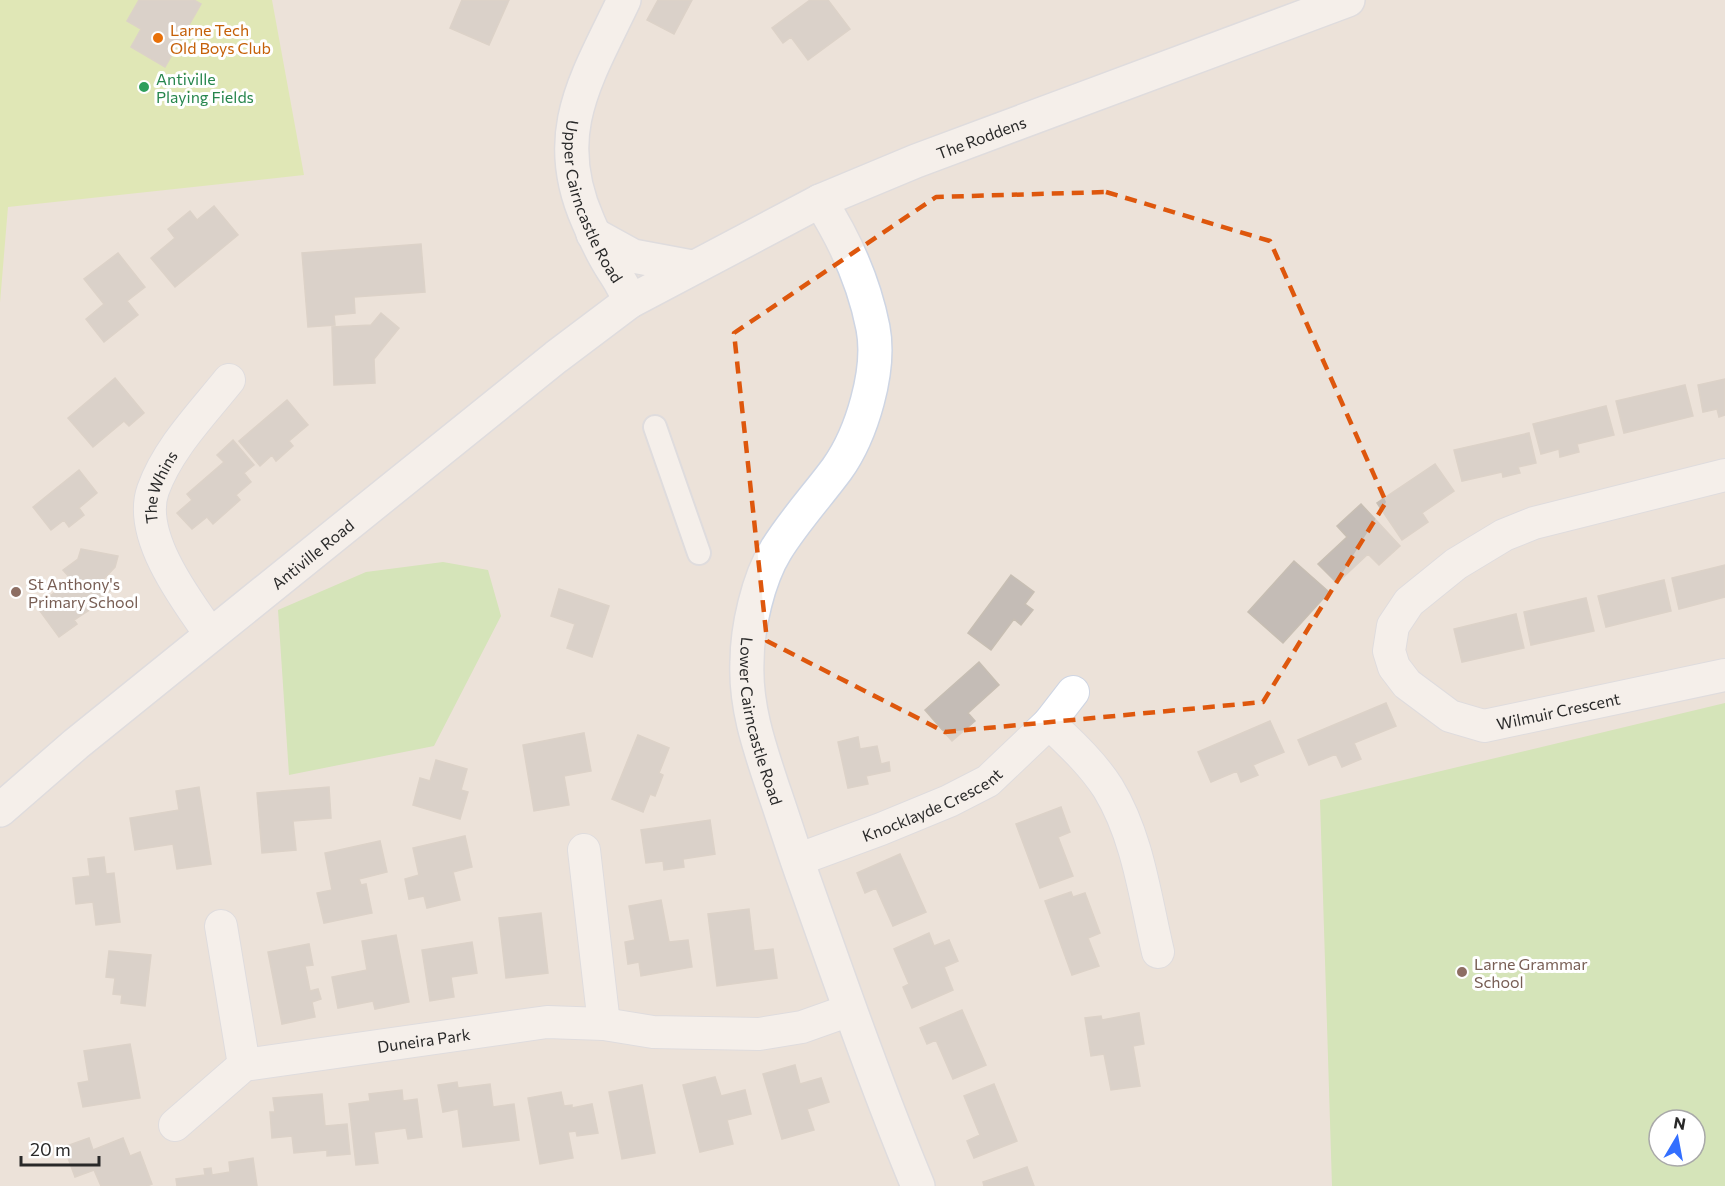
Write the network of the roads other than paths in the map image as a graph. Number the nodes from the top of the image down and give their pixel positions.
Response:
1 (624, 0) edge
2 (1348, 0) edge
3 (820, 201) junction
4 (593, 234) junction
5 (692, 267) junction
6 (629, 302) junction
7 (230, 380) dead end
8 (655, 427) dead end
9 (1725, 476) edge
10 (699, 553) dead end
11 (211, 635) junction
12 (1725, 675) edge
13 (1073, 692) dead end
14 (1049, 723) junction
15 (0, 810) edge
16 (584, 850) dead end
17 (797, 860) junction
18 (221, 926) dead end
19 (1158, 952) dead end
20 (850, 1010) junction
21 (604, 1024) junction
22 (244, 1065) junction
23 (175, 1125) dead end
24 (918, 1186) edge

1 - 4 street, Upper Cairncastle Road
2 - 3 street, The Roddens
3 - 5 street, The Roddens
3 - 17 street, Lower Cairncastle Road
4 - 5 street
4 - 6 street, Upper Cairncastle Road
5 - 6 street, The Roddens
6 - 11 street, Antiville Road
7 - 11 street, The Whins
8 - 10 street
9 - 12 street, Wilmuir Crescent
11 - 15 street, Antiville Road
13 - 14 street, Knocklayde Crescent
14 - 17 street, Knocklayde Crescent
14 - 19 street
16 - 21 street
17 - 20 street, Lower Cairncastle Road
18 - 22 street
20 - 21 street, Duneira Park
20 - 24 street, Lower Cairncastle Road
21 - 22 street, Duneira Park
22 - 23 street

